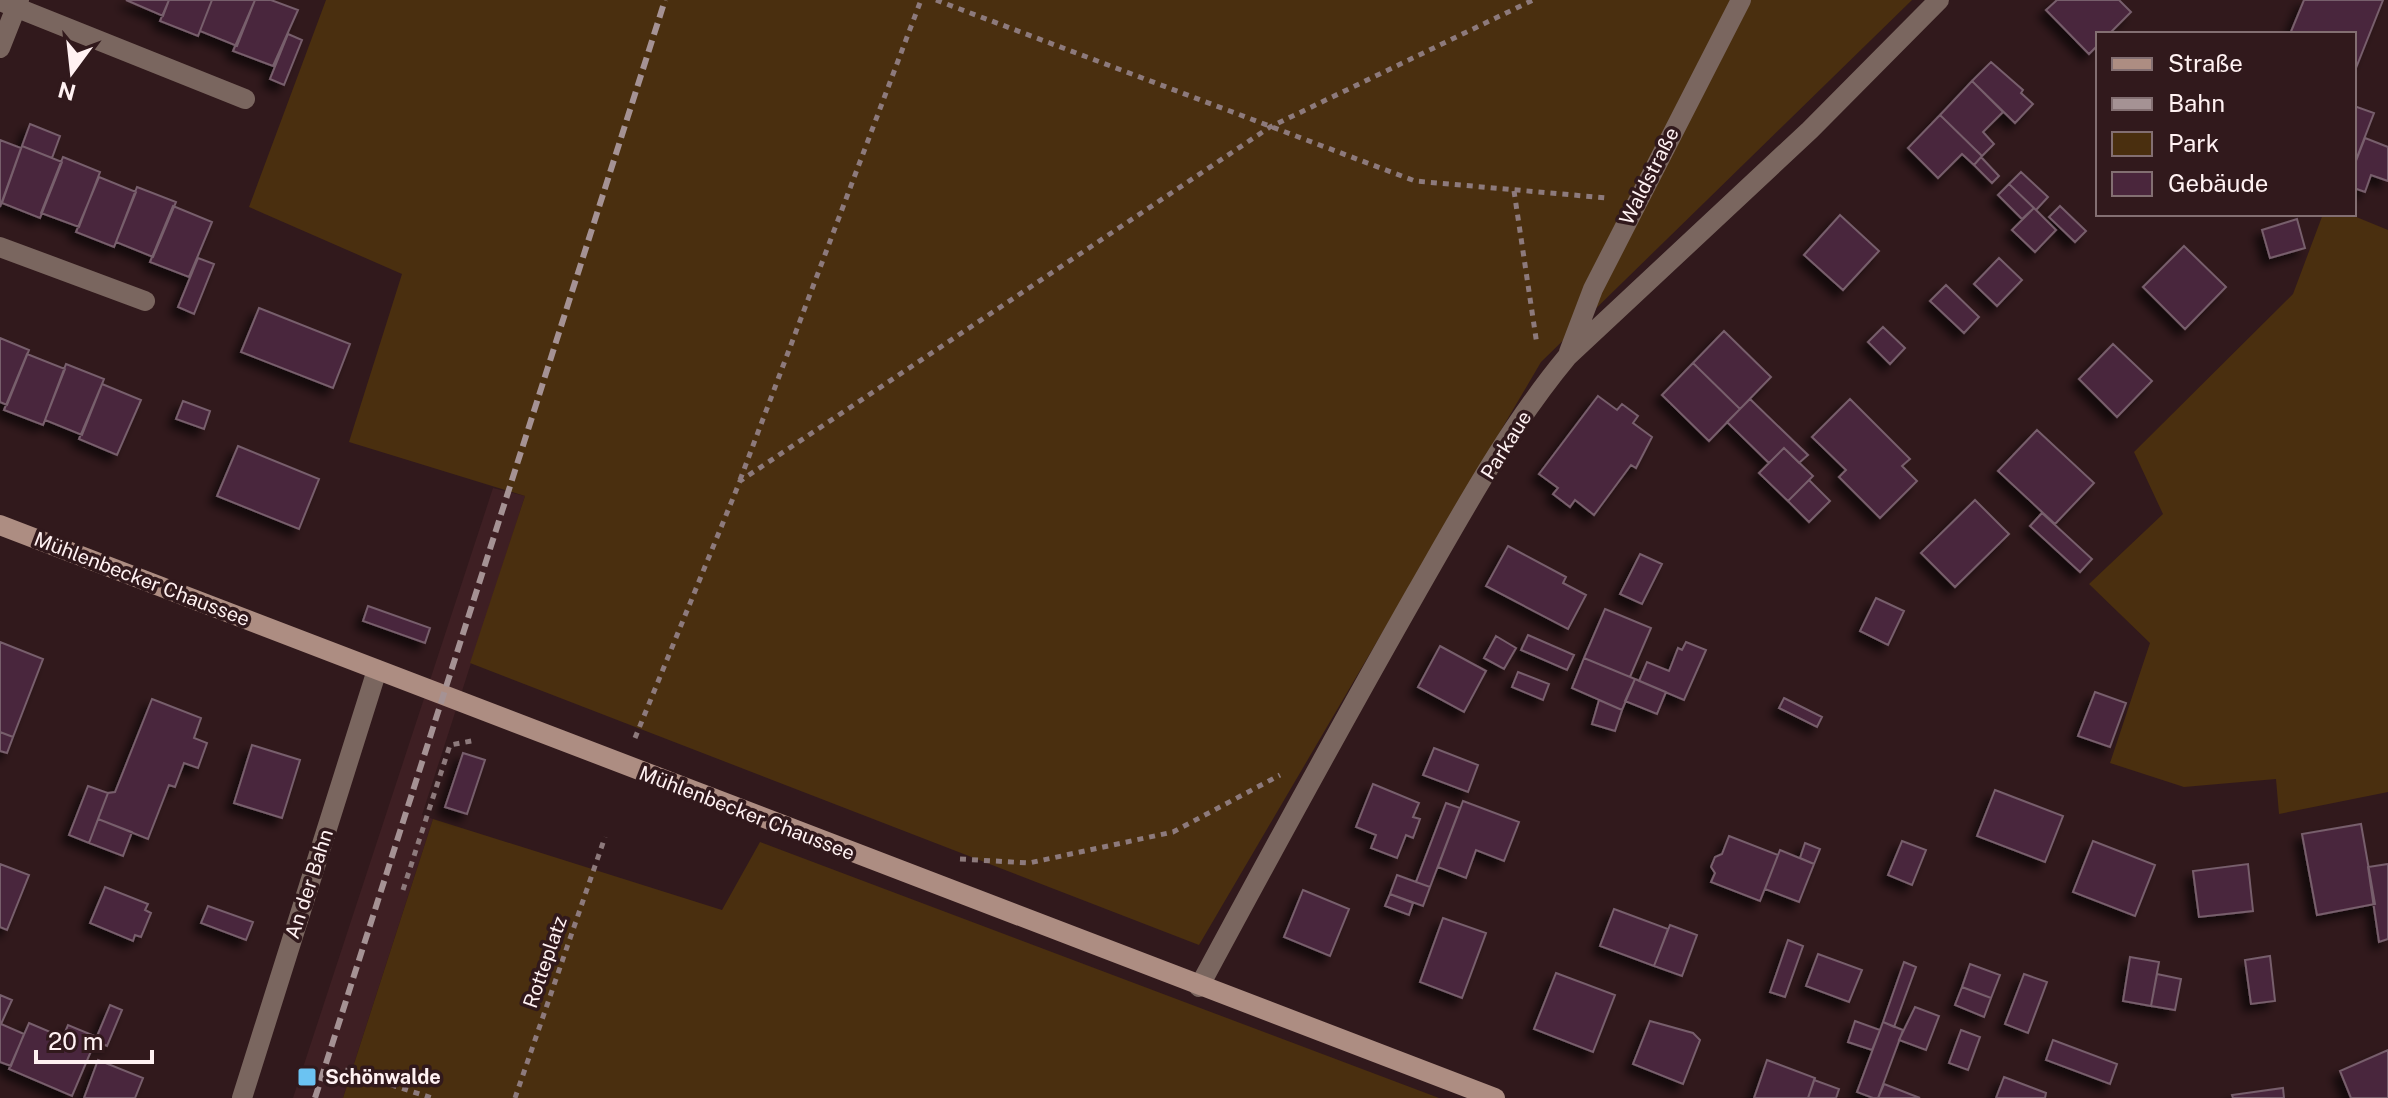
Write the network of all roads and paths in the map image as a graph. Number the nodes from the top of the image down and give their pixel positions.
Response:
1 (921, 0) edge
2 (936, 0) edge
3 (1533, 0) edge
4 (1741, 0) edge
5 (1939, 0) edge
6 (11, 3) edge
7 (0, 48) edge
8 (245, 99) dead end
9 (1270, 127) junction
10 (1514, 191) junction
11 (1636, 200) junction
12 (0, 247) edge
13 (145, 301) dead end
14 (1567, 357) junction
15 (1543, 386) junction
16 (740, 481) junction
17 (0, 525) edge
18 (377, 670) junction
19 (486, 712) junction
20 (1325, 751) junction
21 (624, 765) junction
22 (605, 837) dead end
23 (954, 859) dead end
24 (403, 890) dead end
25 (1199, 987) junction
26 (345, 1070) dead end
27 (242, 1098) edge
28 (432, 1098) edge
29 (515, 1098) edge
30 (1495, 1098) edge

1 - 16 path
2 - 9 path
3 - 9 path
4 - 11 street, Waldstraße
5 - 14 street, Parkaue
6 - 7 street
6 - 8 street
9 - 10 path
9 - 16 path
10 - 11 path
10 - 15 path
11 - 14 street, Waldstraße
12 - 13 street
14 - 15 street, Parkaue
15 - 20 street, Parkaue
16 - 21 path
17 - 18 main road, Mühlenbecker Chaussee
18 - 19 main road, Mühlenbecker Chaussee
18 - 27 street, An der Bahn
19 - 21 main road, Mühlenbecker Chaussee
19 - 24 path
20 - 23 path
20 - 25 street, Parkaue
21 - 25 main road, Mühlenbecker Chaussee
22 - 29 path, Rotteplatz
25 - 30 main road, Mühlenbecker Chaussee
26 - 28 path

